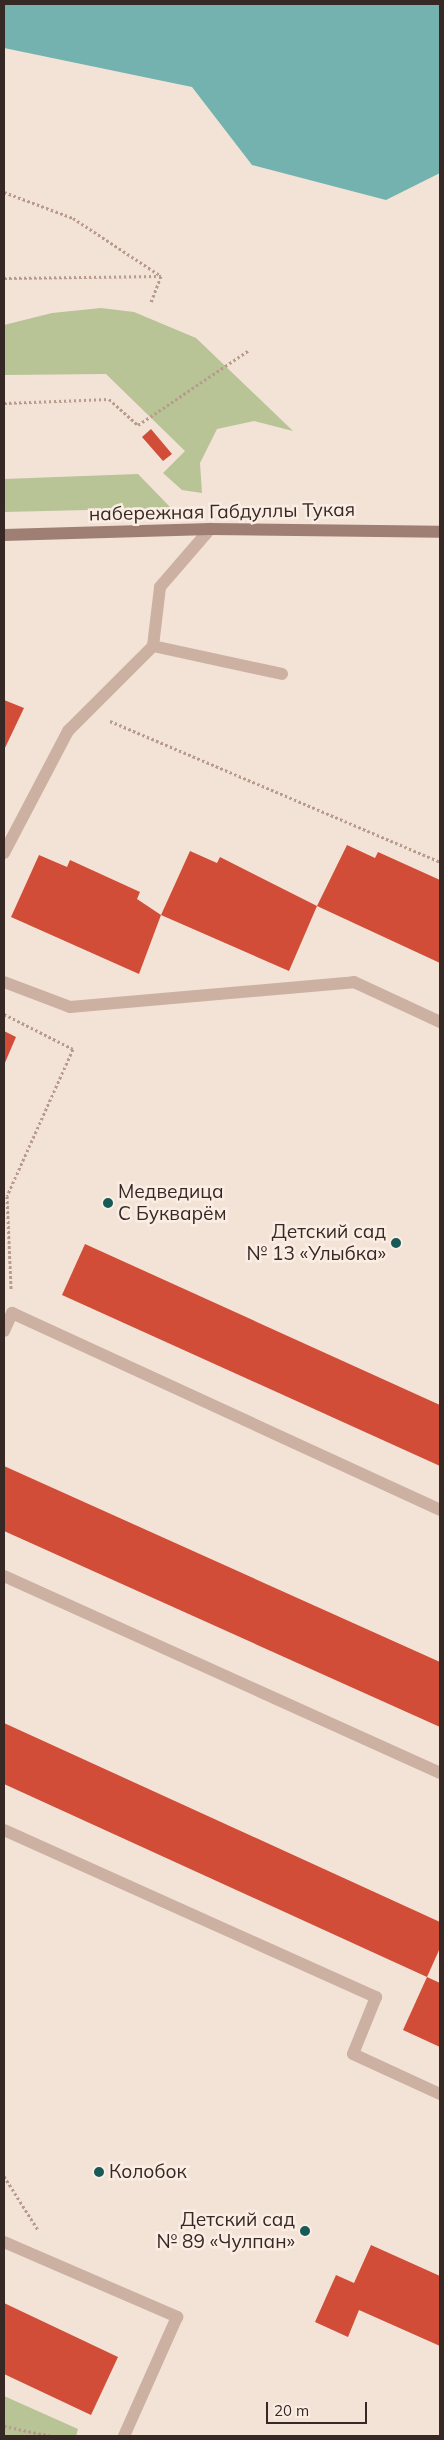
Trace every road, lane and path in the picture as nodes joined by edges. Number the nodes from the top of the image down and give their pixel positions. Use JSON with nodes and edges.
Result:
{"nodes":[{"id":1,"x":4,"y":192,"type":"edge"},
{"id":2,"x":161,"y":276,"type":"junction"},
{"id":3,"x":4,"y":278,"type":"edge"},
{"id":4,"x":151,"y":302,"type":"dead end"},
{"id":5,"x":249,"y":350,"type":"dead end"},
{"id":6,"x":4,"y":403,"type":"edge"},
{"id":7,"x":210,"y":529,"type":"junction"},
{"id":8,"x":440,"y":532,"type":"edge"},
{"id":9,"x":4,"y":535,"type":"edge"},
{"id":10,"x":153,"y":646,"type":"junction"},
{"id":11,"x":282,"y":674,"type":"dead end"},
{"id":12,"x":87,"y":712,"type":"junction"},
{"id":13,"x":4,"y":853,"type":"edge"},
{"id":14,"x":440,"y":862,"type":"edge"},
{"id":15,"x":4,"y":982,"type":"edge"},
{"id":16,"x":4,"y":1014,"type":"edge"},
{"id":17,"x":440,"y":1022,"type":"edge"},
{"id":18,"x":12,"y":1312,"type":"junction"},
{"id":19,"x":4,"y":1331,"type":"edge"},
{"id":20,"x":440,"y":1510,"type":"edge"},
{"id":21,"x":4,"y":1576,"type":"edge"},
{"id":22,"x":440,"y":1773,"type":"edge"},
{"id":23,"x":4,"y":1830,"type":"edge"},
{"id":24,"x":440,"y":2094,"type":"edge"},
{"id":25,"x":4,"y":2176,"type":"edge"},
{"id":26,"x":4,"y":2242,"type":"edge"},
{"id":27,"x":62,"y":2267,"type":"junction"},
{"id":28,"x":4,"y":2426,"type":"edge"},
{"id":29,"x":50,"y":2436,"type":"edge"},
{"id":30,"x":124,"y":2436,"type":"edge"}],
"edges":[{"from":1,"to":2,"type":"path"},
{"from":2,"to":3,"type":"path"},
{"from":2,"to":4,"type":"path"},
{"from":5,"to":6,"type":"path"},
{"from":7,"to":8,"type":"main road","name":"набережная Габдуллы Тукая"},
{"from":7,"to":9,"type":"main road","name":"набережная Габдуллы Тукая"},
{"from":7,"to":10,"type":"lane"},
{"from":10,"to":11,"type":"lane"},
{"from":10,"to":12,"type":"lane"},
{"from":12,"to":13,"type":"lane"},
{"from":12,"to":14,"type":"path"},
{"from":15,"to":17,"type":"lane"},
{"from":16,"to":18,"type":"path"},
{"from":18,"to":19,"type":"lane"},
{"from":18,"to":20,"type":"lane"},
{"from":21,"to":22,"type":"lane"},
{"from":23,"to":24,"type":"lane"},
{"from":25,"to":27,"type":"path"},
{"from":26,"to":27,"type":"lane"},
{"from":27,"to":30,"type":"lane"},
{"from":28,"to":29,"type":"path"}]}
